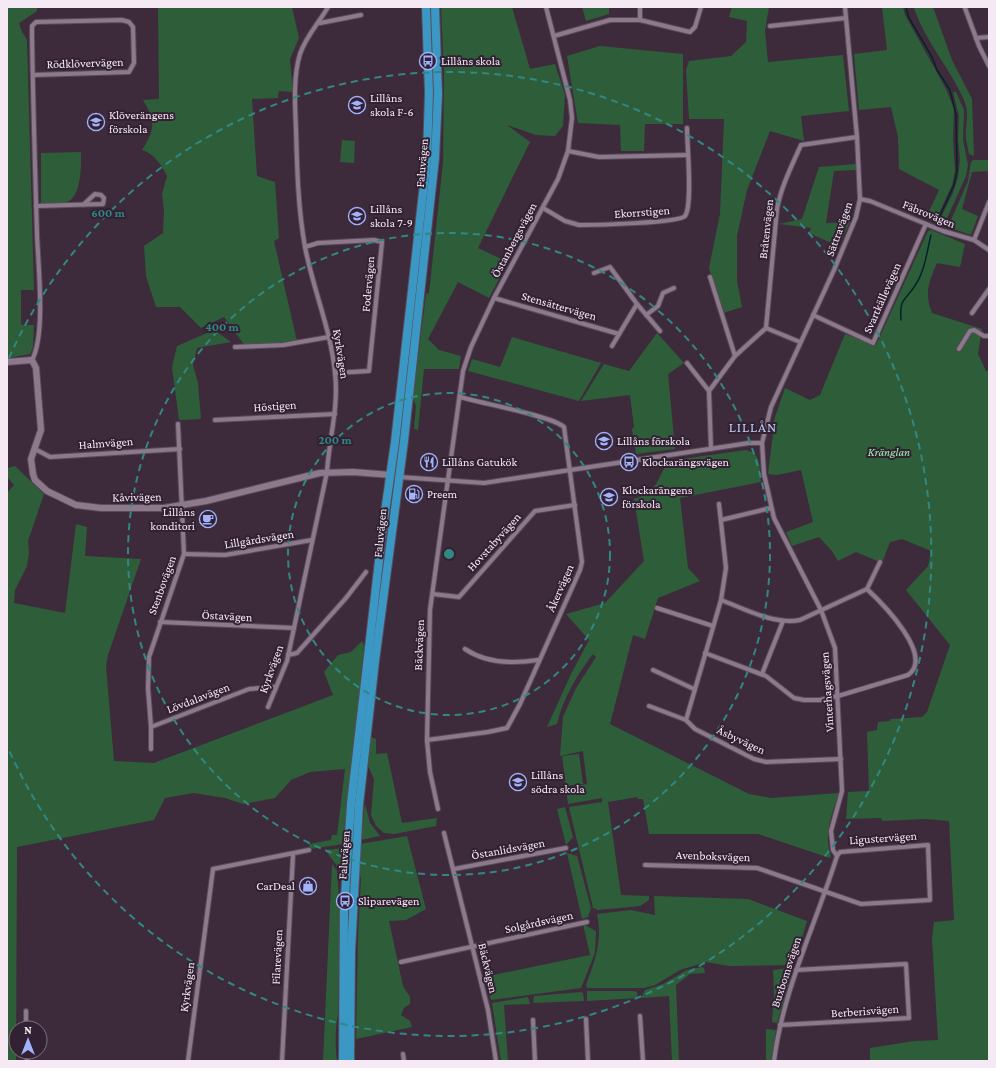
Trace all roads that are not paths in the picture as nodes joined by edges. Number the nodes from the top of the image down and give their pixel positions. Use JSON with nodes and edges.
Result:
{"nodes":[{"id":1,"x":328,"y":7,"type":"edge"},
{"id":2,"x":426,"y":7,"type":"edge"},
{"id":3,"x":435,"y":7,"type":"edge"},
{"id":4,"x":546,"y":7,"type":"edge"},
{"id":5,"x":640,"y":7,"type":"edge"},
{"id":6,"x":701,"y":7,"type":"edge"},
{"id":7,"x":845,"y":7,"type":"edge"},
{"id":8,"x":965,"y":8,"type":"edge"},
{"id":9,"x":361,"y":15,"type":"dead end"},
{"id":10,"x":846,"y":18,"type":"junction"},
{"id":11,"x":640,"y":20,"type":"junction"},
{"id":12,"x":320,"y":23,"type":"junction"},
{"id":13,"x":770,"y":26,"type":"dead end"},
{"id":14,"x":554,"y":36,"type":"junction"},
{"id":15,"x":976,"y":38,"type":"junction"},
{"id":16,"x":989,"y":38,"type":"edge"},
{"id":17,"x":989,"y":66,"type":"edge"},
{"id":18,"x":33,"y":75,"type":"junction"},
{"id":19,"x":686,"y":128,"type":"dead end"},
{"id":20,"x":857,"y":137,"type":"junction"},
{"id":21,"x":568,"y":151,"type":"junction"},
{"id":22,"x":688,"y":156,"type":"junction"},
{"id":23,"x":860,"y":199,"type":"junction"},
{"id":24,"x":989,"y":202,"type":"edge"},
{"id":25,"x":83,"y":205,"type":"junction"},
{"id":26,"x":36,"y":206,"type":"junction"},
{"id":27,"x":543,"y":208,"type":"junction"},
{"id":28,"x":926,"y":224,"type":"junction"},
{"id":29,"x":974,"y":240,"type":"junction"},
{"id":30,"x":305,"y":247,"type":"junction"},
{"id":31,"x":989,"y":250,"type":"edge"},
{"id":32,"x":594,"y":273,"type":"dead end"},
{"id":33,"x":710,"y":278,"type":"dead end"},
{"id":34,"x":674,"y":288,"type":"dead end"},
{"id":35,"x":989,"y":289,"type":"edge"},
{"id":36,"x":494,"y":298,"type":"junction"},
{"id":37,"x":637,"y":304,"type":"junction"},
{"id":38,"x":972,"y":313,"type":"dead end"},
{"id":39,"x":646,"y":315,"type":"junction"},
{"id":40,"x":813,"y":316,"type":"junction"},
{"id":41,"x":766,"y":328,"type":"junction"},
{"id":42,"x":660,"y":331,"type":"dead end"},
{"id":43,"x":619,"y":334,"type":"junction"},
{"id":44,"x":989,"y":336,"type":"edge"},
{"id":45,"x":329,"y":337,"type":"junction"},
{"id":46,"x":800,"y":342,"type":"junction"},
{"id":47,"x":612,"y":346,"type":"dead end"},
{"id":48,"x":235,"y":347,"type":"dead end"},
{"id":49,"x":959,"y":349,"type":"dead end"},
{"id":50,"x":735,"y":356,"type":"junction"},
{"id":51,"x":32,"y":360,"type":"junction"},
{"id":52,"x":7,"y":362,"type":"edge"},
{"id":53,"x":687,"y":363,"type":"dead end"},
{"id":54,"x":335,"y":373,"type":"junction"},
{"id":55,"x":709,"y":391,"type":"junction"},
{"id":56,"x":460,"y":397,"type":"junction"},
{"id":57,"x":335,"y":414,"type":"junction"},
{"id":58,"x":215,"y":420,"type":"dead end"},
{"id":59,"x":178,"y":424,"type":"dead end"},
{"id":60,"x":762,"y":443,"type":"junction"},
{"id":61,"x":35,"y":449,"type":"junction"},
{"id":62,"x":180,"y":449,"type":"junction"},
{"id":63,"x":711,"y":449,"type":"junction"},
{"id":64,"x":570,"y":471,"type":"junction"},
{"id":65,"x":326,"y":472,"type":"junction"},
{"id":66,"x":394,"y":476,"type":"junction"},
{"id":67,"x":448,"y":481,"type":"junction"},
{"id":68,"x":719,"y":504,"type":"dead end"},
{"id":69,"x":183,"y":505,"type":"junction"},
{"id":70,"x":575,"y":505,"type":"junction"},
{"id":71,"x":771,"y":508,"type":"junction"},
{"id":72,"x":721,"y":520,"type":"junction"},
{"id":73,"x":312,"y":540,"type":"junction"},
{"id":74,"x":184,"y":554,"type":"junction"},
{"id":75,"x":880,"y":562,"type":"dead end"},
{"id":76,"x":366,"y":572,"type":"dead end"},
{"id":77,"x":867,"y":589,"type":"junction"},
{"id":78,"x":433,"y":594,"type":"junction"},
{"id":79,"x":721,"y":600,"type":"junction"},
{"id":80,"x":657,"y":608,"type":"dead end"},
{"id":81,"x":821,"y":610,"type":"junction"},
{"id":82,"x":783,"y":620,"type":"junction"},
{"id":83,"x":160,"y":622,"type":"junction"},
{"id":84,"x":713,"y":626,"type":"junction"},
{"id":85,"x":294,"y":628,"type":"junction"},
{"id":86,"x":465,"y":649,"type":"dead end"},
{"id":87,"x":705,"y":652,"type":"junction"},
{"id":88,"x":288,"y":655,"type":"junction"},
{"id":89,"x":538,"y":660,"type":"junction"},
{"id":90,"x":653,"y":670,"type":"dead end"},
{"id":91,"x":762,"y":674,"type":"junction"},
{"id":92,"x":275,"y":687,"type":"junction"},
{"id":93,"x":694,"y":689,"type":"junction"},
{"id":94,"x":838,"y":696,"type":"junction"},
{"id":95,"x":649,"y":706,"type":"dead end"},
{"id":96,"x":268,"y":707,"type":"dead end"},
{"id":97,"x":686,"y":720,"type":"junction"},
{"id":98,"x":151,"y":727,"type":"junction"},
{"id":99,"x":427,"y":740,"type":"junction"},
{"id":100,"x":151,"y":749,"type":"dead end"},
{"id":101,"x":841,"y":759,"type":"junction"},
{"id":102,"x":438,"y":809,"type":"dead end"},
{"id":103,"x":444,"y":833,"type":"dead end"},
{"id":104,"x":566,"y":848,"type":"dead end"},
{"id":105,"x":309,"y":850,"type":"dead end"},
{"id":106,"x":293,"y":855,"type":"junction"},
{"id":107,"x":837,"y":856,"type":"junction"},
{"id":108,"x":645,"y":865,"type":"dead end"},
{"id":109,"x":454,"y":869,"type":"junction"},
{"id":110,"x":824,"y":891,"type":"junction"},
{"id":111,"x":587,"y":922,"type":"dead end"},
{"id":112,"x":473,"y":946,"type":"junction"},
{"id":113,"x":401,"y":962,"type":"dead end"},
{"id":114,"x":796,"y":970,"type":"junction"},
{"id":115,"x":26,"y":1011,"type":"dead end"},
{"id":116,"x":640,"y":1016,"type":"dead end"},
{"id":117,"x":586,"y":1019,"type":"dead end"},
{"id":118,"x":26,"y":1020,"type":"edge"},
{"id":119,"x":533,"y":1020,"type":"dead end"},
{"id":120,"x":780,"y":1025,"type":"junction"},
{"id":121,"x":403,"y":1054,"type":"dead end"},
{"id":122,"x":188,"y":1061,"type":"edge"},
{"id":123,"x":282,"y":1061,"type":"edge"},
{"id":124,"x":343,"y":1061,"type":"edge"},
{"id":125,"x":350,"y":1061,"type":"edge"},
{"id":126,"x":404,"y":1061,"type":"edge"},
{"id":127,"x":496,"y":1061,"type":"edge"},
{"id":128,"x":535,"y":1061,"type":"edge"},
{"id":129,"x":588,"y":1061,"type":"edge"},
{"id":130,"x":642,"y":1061,"type":"edge"},
{"id":131,"x":774,"y":1061,"type":"edge"}],
"edges":[{"from":1,"to":12,"type":"street","name":"Kyrkvägen"},
{"from":2,"to":66,"type":"highway","name":"Faluvägen"},
{"from":3,"to":66,"type":"highway","name":"Faluvägen"},
{"from":4,"to":14,"type":"street","name":"Östanbergsvägen"},
{"from":5,"to":11,"type":"street"},
{"from":6,"to":11,"type":"street"},
{"from":7,"to":10,"type":"street","name":"Sättravägen"},
{"from":8,"to":15,"type":"street"},
{"from":9,"to":12,"type":"street"},
{"from":10,"to":13,"type":"street"},
{"from":10,"to":20,"type":"street","name":"Sättravägen"},
{"from":11,"to":14,"type":"street"},
{"from":12,"to":30,"type":"street","name":"Kyrkvägen"},
{"from":14,"to":21,"type":"street","name":"Östanbergsvägen"},
{"from":15,"to":16,"type":"street"},
{"from":15,"to":17,"type":"street"},
{"from":18,"to":18,"type":"street","name":"Rödklövervägen"},
{"from":18,"to":26,"type":"street","name":"Rödklövervägen"},
{"from":19,"to":22,"type":"street","name":"Ekorrstigen"},
{"from":20,"to":23,"type":"street","name":"Sättravägen"},
{"from":20,"to":41,"type":"street","name":"Bråtenvägen"},
{"from":21,"to":22,"type":"street"},
{"from":21,"to":27,"type":"street","name":"Östanbergsvägen"},
{"from":22,"to":27,"type":"street","name":"Ekorrstigen"},
{"from":23,"to":28,"type":"street","name":"Fäbrovägen"},
{"from":23,"to":40,"type":"street","name":"Sättravägen"},
{"from":24,"to":29,"type":"street"},
{"from":25,"to":25,"type":"street"},
{"from":25,"to":26,"type":"street"},
{"from":26,"to":51,"type":"street","name":"Rödklövervägen"},
{"from":27,"to":36,"type":"street","name":"Östanbergsvägen"},
{"from":28,"to":29,"type":"street","name":"Fäbrovägen"},
{"from":28,"to":40,"type":"street","name":"Svartkällevägen"},
{"from":29,"to":31,"type":"street","name":"Fäbrovägen"},
{"from":30,"to":45,"type":"street","name":"Kyrkvägen"},
{"from":30,"to":54,"type":"street","name":"Fodervägen"},
{"from":32,"to":37,"type":"street"},
{"from":33,"to":50,"type":"street"},
{"from":34,"to":39,"type":"street"},
{"from":35,"to":38,"type":"street"},
{"from":36,"to":43,"type":"street","name":"Stensättervägen"},
{"from":36,"to":56,"type":"street","name":"Östanbergsvägen"},
{"from":37,"to":39,"type":"street"},
{"from":37,"to":43,"type":"street"},
{"from":39,"to":42,"type":"street"},
{"from":40,"to":46,"type":"street","name":"Sättravägen"},
{"from":41,"to":46,"type":"street"},
{"from":41,"to":50,"type":"street"},
{"from":43,"to":47,"type":"street"},
{"from":44,"to":49,"type":"street"},
{"from":45,"to":48,"type":"street"},
{"from":45,"to":54,"type":"street","name":"Kyrkvägen"},
{"from":46,"to":60,"type":"street","name":"Sättravägen"},
{"from":50,"to":55,"type":"street"},
{"from":51,"to":52,"type":"street"},
{"from":51,"to":61,"type":"street","name":"Kåvivägen"},
{"from":53,"to":55,"type":"street"},
{"from":54,"to":57,"type":"street","name":"Kyrkvägen"},
{"from":55,"to":63,"type":"street"},
{"from":56,"to":64,"type":"street","name":"Åkervägen"},
{"from":56,"to":67,"type":"street","name":"Östanbergsvägen"},
{"from":57,"to":58,"type":"street","name":"Höstigen"},
{"from":57,"to":65,"type":"street","name":"Kyrkvägen"},
{"from":59,"to":62,"type":"street","name":"Stenbovägen"},
{"from":60,"to":63,"type":"street"},
{"from":60,"to":71,"type":"street","name":"Vinterhagsvägen"},
{"from":61,"to":62,"type":"street","name":"Halmvägen"},
{"from":61,"to":69,"type":"street","name":"Kåvivägen"},
{"from":62,"to":69,"type":"street","name":"Stenbovägen"},
{"from":63,"to":64,"type":"street"},
{"from":64,"to":67,"type":"street"},
{"from":64,"to":70,"type":"street","name":"Åkervägen"},
{"from":65,"to":66,"type":"street","name":"Kåvivägen"},
{"from":65,"to":69,"type":"street","name":"Kåvivägen"},
{"from":65,"to":73,"type":"street","name":"Kyrkvägen"},
{"from":66,"to":67,"type":"street"},
{"from":66,"to":124,"type":"highway","name":"Faluvägen"},
{"from":66,"to":125,"type":"highway","name":"Faluvägen"},
{"from":67,"to":78,"type":"street","name":"Bäckvägen"},
{"from":68,"to":72,"type":"street"},
{"from":69,"to":74,"type":"street","name":"Stenbovägen"},
{"from":70,"to":78,"type":"street","name":"Hovstabyvägen"},
{"from":70,"to":89,"type":"street","name":"Åkervägen"},
{"from":71,"to":72,"type":"street"},
{"from":71,"to":81,"type":"street","name":"Vinterhagsvägen"},
{"from":72,"to":79,"type":"street"},
{"from":73,"to":74,"type":"street","name":"Lillgårdsvägen"},
{"from":73,"to":85,"type":"street","name":"Kyrkvägen"},
{"from":74,"to":83,"type":"street","name":"Stenbovägen"},
{"from":75,"to":77,"type":"street"},
{"from":76,"to":88,"type":"street"},
{"from":77,"to":81,"type":"street"},
{"from":77,"to":94,"type":"street"},
{"from":78,"to":99,"type":"street","name":"Bäckvägen"},
{"from":79,"to":82,"type":"street"},
{"from":79,"to":84,"type":"street"},
{"from":80,"to":84,"type":"street"},
{"from":81,"to":82,"type":"street"},
{"from":81,"to":94,"type":"street","name":"Vinterhagsvägen"},
{"from":82,"to":91,"type":"street"},
{"from":83,"to":85,"type":"street","name":"Östavägen"},
{"from":83,"to":98,"type":"street","name":"Stenbovägen"},
{"from":84,"to":87,"type":"street"},
{"from":85,"to":88,"type":"street","name":"Kyrkvägen"},
{"from":86,"to":89,"type":"street"},
{"from":87,"to":91,"type":"street"},
{"from":87,"to":93,"type":"street"},
{"from":88,"to":92,"type":"street","name":"Kyrkvägen"},
{"from":89,"to":99,"type":"street","name":"Åkervägen"},
{"from":90,"to":93,"type":"street"},
{"from":91,"to":94,"type":"street"},
{"from":92,"to":96,"type":"street","name":"Kyrkvägen"},
{"from":92,"to":98,"type":"street","name":"Lövdalavägen"},
{"from":93,"to":97,"type":"street"},
{"from":94,"to":101,"type":"street","name":"Vinterhagsvägen"},
{"from":95,"to":97,"type":"street","name":"Åsbyvägen"},
{"from":97,"to":101,"type":"street","name":"Åsbyvägen"},
{"from":98,"to":100,"type":"street"},
{"from":99,"to":102,"type":"street","name":"Bäckvägen"},
{"from":101,"to":107,"type":"street","name":"Vinterhagsvägen"},
{"from":103,"to":109,"type":"street","name":"Bäckvägen"},
{"from":104,"to":109,"type":"street","name":"Östanlidsvägen"},
{"from":105,"to":106,"type":"street"},
{"from":106,"to":122,"type":"street","name":"Kyrkvägen"},
{"from":106,"to":123,"type":"street","name":"Filarevägen"},
{"from":107,"to":110,"type":"street","name":"Ligustervägen"},
{"from":107,"to":110,"type":"street","name":"Ligustervägen"},
{"from":108,"to":110,"type":"street","name":"Avenboksvägen"},
{"from":109,"to":112,"type":"street","name":"Bäckvägen"},
{"from":110,"to":114,"type":"street","name":"Buxbomsvägen"},
{"from":111,"to":112,"type":"street","name":"Solgårdsvägen"},
{"from":112,"to":113,"type":"street","name":"Solgårdsvägen"},
{"from":112,"to":127,"type":"street","name":"Bäckvägen"},
{"from":114,"to":120,"type":"street","name":"Buxbomsvägen"},
{"from":114,"to":120,"type":"street","name":"Berberisvägen"},
{"from":115,"to":118,"type":"street"},
{"from":116,"to":130,"type":"street"},
{"from":117,"to":129,"type":"street"},
{"from":119,"to":128,"type":"street"},
{"from":120,"to":131,"type":"street","name":"Buxbomsvägen"},
{"from":121,"to":126,"type":"street"}]}
